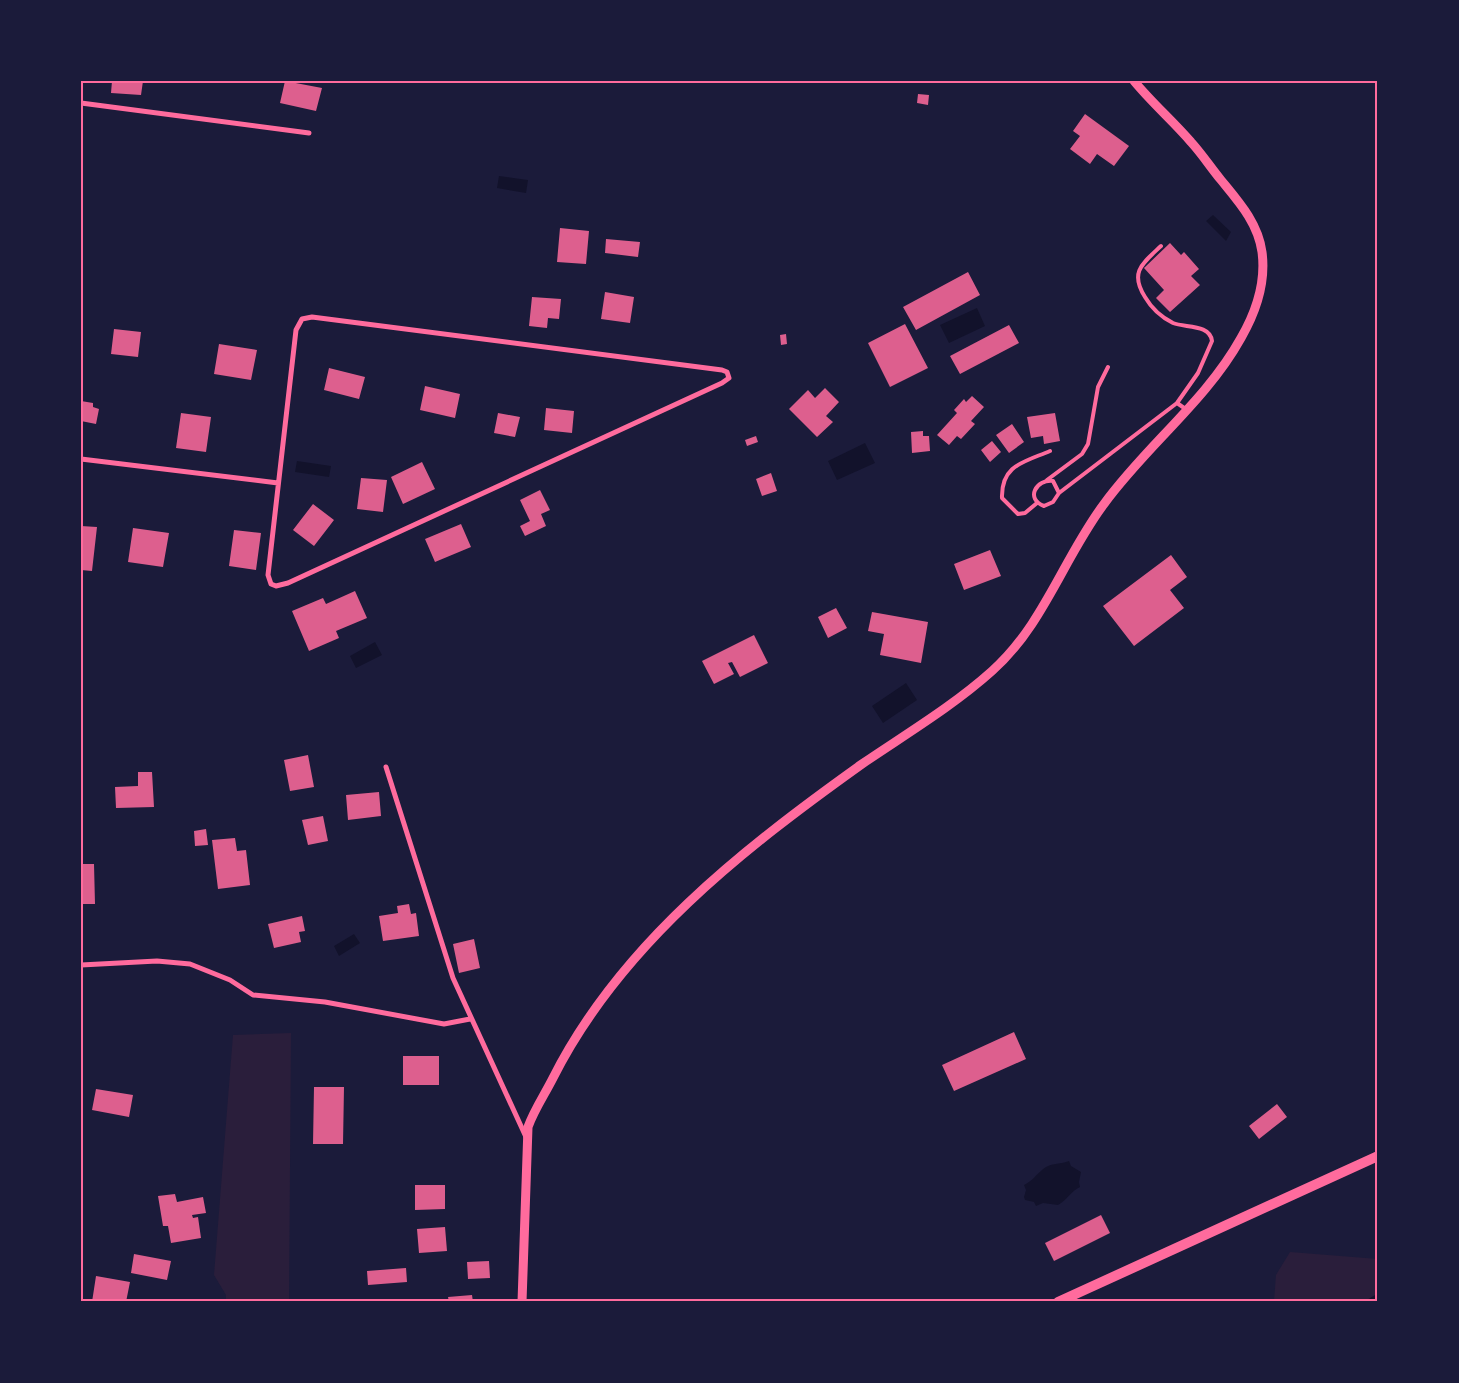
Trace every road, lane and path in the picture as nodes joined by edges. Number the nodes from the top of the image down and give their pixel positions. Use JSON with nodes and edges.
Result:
{"nodes":[{"id":1,"x":1134,"y":81,"type":"edge"},
{"id":2,"x":81,"y":103,"type":"edge"},
{"id":3,"x":309,"y":132,"type":"dead end"},
{"id":4,"x":1160,"y":246,"type":"dead end"},
{"id":5,"x":1108,"y":367,"type":"dead end"},
{"id":6,"x":1177,"y":403,"type":"junction"},
{"id":7,"x":1187,"y":410,"type":"junction"},
{"id":8,"x":1050,"y":451,"type":"dead end"},
{"id":9,"x":81,"y":459,"type":"edge"},
{"id":10,"x":1046,"y":480,"type":"junction"},
{"id":11,"x":278,"y":483,"type":"junction"},
{"id":12,"x":1059,"y":493,"type":"junction"},
{"id":13,"x":1037,"y":503,"type":"junction"},
{"id":14,"x":386,"y":767,"type":"dead end"},
{"id":15,"x":81,"y":964,"type":"edge"},
{"id":16,"x":470,"y":1019,"type":"junction"},
{"id":17,"x":526,"y":1138,"type":"junction"},
{"id":18,"x":1378,"y":1156,"type":"edge"},
{"id":19,"x":522,"y":1302,"type":"edge"},
{"id":20,"x":1058,"y":1302,"type":"edge"}],
"edges":[{"from":1,"to":7,"type":"street"},
{"from":2,"to":3,"type":"street"},
{"from":4,"to":6,"type":"lane"},
{"from":5,"to":10,"type":"lane"},
{"from":6,"to":7,"type":"lane"},
{"from":6,"to":12,"type":"lane"},
{"from":7,"to":17,"type":"street"},
{"from":8,"to":13,"type":"lane"},
{"from":9,"to":11,"type":"street"},
{"from":10,"to":12,"type":"lane"},
{"from":10,"to":13,"type":"lane"},
{"from":11,"to":11,"type":"street"},
{"from":12,"to":13,"type":"lane"},
{"from":14,"to":16,"type":"street"},
{"from":15,"to":16,"type":"street"},
{"from":16,"to":17,"type":"street"},
{"from":17,"to":19,"type":"street"},
{"from":18,"to":20,"type":"main road"}]}
